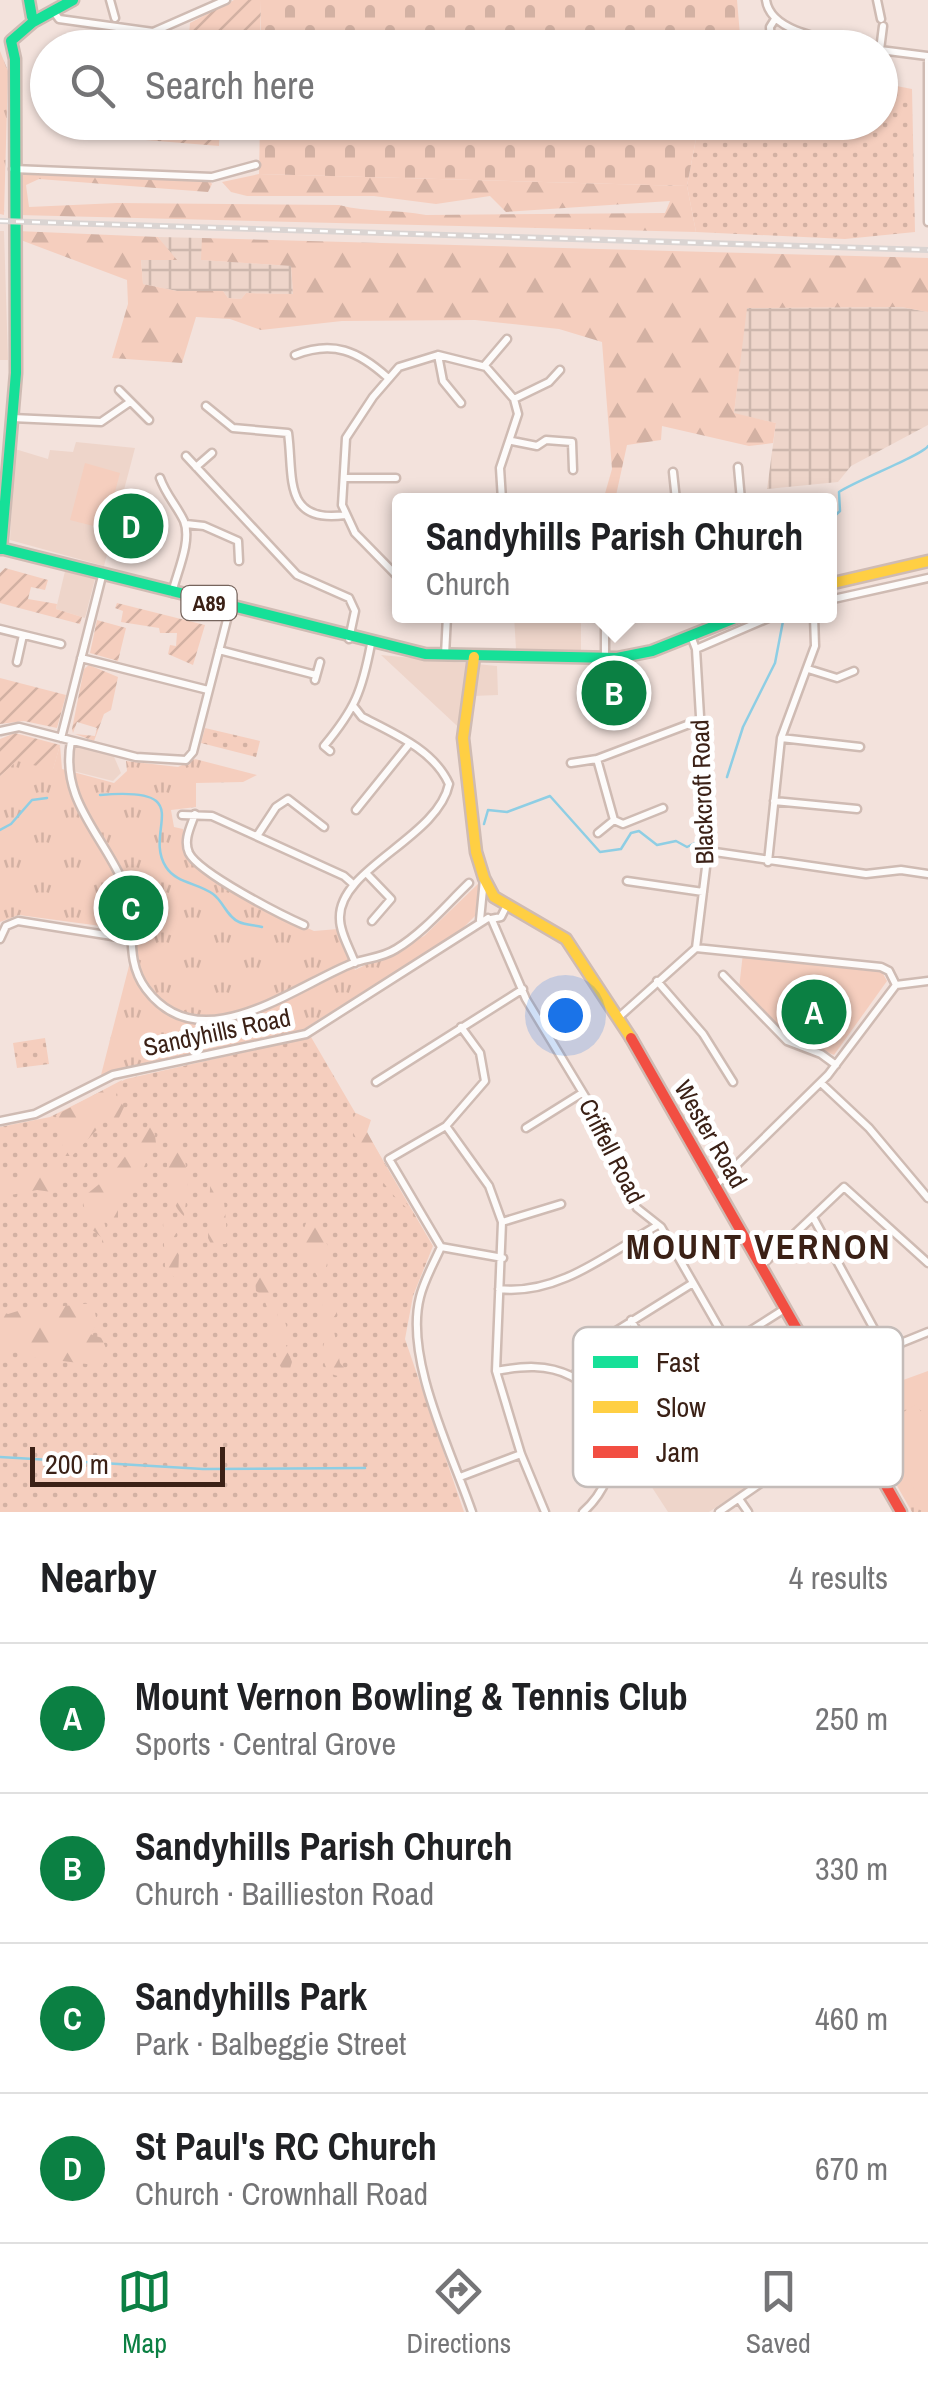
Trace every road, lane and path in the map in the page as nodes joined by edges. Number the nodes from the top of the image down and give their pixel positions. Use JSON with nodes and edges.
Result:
{"nodes":[{"id":1,"x":29,"y":0,"type":"edge"},
{"id":2,"x":74,"y":0,"type":"edge"},
{"id":3,"x":110,"y":0,"type":"edge"},
{"id":4,"x":226,"y":0,"type":"edge"},
{"id":5,"x":766,"y":0,"type":"edge"},
{"id":6,"x":876,"y":0,"type":"edge"},
{"id":7,"x":54,"y":12,"type":"junction"},
{"id":8,"x":32,"y":17,"type":"junction"},
{"id":9,"x":115,"y":18,"type":"dead end"},
{"id":10,"x":775,"y":19,"type":"junction"},
{"id":11,"x":138,"y":30,"type":"edge"},
{"id":12,"x":157,"y":30,"type":"edge"},
{"id":13,"x":770,"y":30,"type":"edge"},
{"id":14,"x":800,"y":30,"type":"edge"},
{"id":15,"x":881,"y":30,"type":"edge"},
{"id":16,"x":6,"y":40,"type":"edge"},
{"id":17,"x":898,"y":52,"type":"edge"},
{"id":18,"x":928,"y":56,"type":"edge"},
{"id":19,"x":927,"y":123,"type":"edge"},
{"id":20,"x":256,"y":164,"type":"dead end"},
{"id":21,"x":12,"y":168,"type":"junction"},
{"id":22,"x":927,"y":221,"type":"edge"},
{"id":23,"x":507,"y":338,"type":"dead end"},
{"id":24,"x":295,"y":355,"type":"dead end"},
{"id":25,"x":438,"y":355,"type":"junction"},
{"id":26,"x":484,"y":366,"type":"junction"},
{"id":27,"x":560,"y":370,"type":"dead end"},
{"id":28,"x":387,"y":377,"type":"junction"},
{"id":29,"x":118,"y":390,"type":"dead end"},
{"id":30,"x":514,"y":399,"type":"junction"},
{"id":31,"x":130,"y":402,"type":"junction"},
{"id":32,"x":461,"y":403,"type":"dead end"},
{"id":33,"x":206,"y":406,"type":"dead end"},
{"id":34,"x":12,"y":418,"type":"junction"},
{"id":35,"x":148,"y":420,"type":"dead end"},
{"id":36,"x":512,"y":440,"type":"junction"},
{"id":37,"x":212,"y":453,"type":"dead end"},
{"id":38,"x":186,"y":456,"type":"dead end"},
{"id":39,"x":196,"y":467,"type":"junction"},
{"id":40,"x":738,"y":467,"type":"dead end"},
{"id":41,"x":4,"y":469,"type":"edge"},
{"id":42,"x":573,"y":470,"type":"dead end"},
{"id":43,"x":673,"y":472,"type":"dead end"},
{"id":44,"x":160,"y":478,"type":"dead end"},
{"id":45,"x":347,"y":478,"type":"junction"},
{"id":46,"x":396,"y":478,"type":"dead end"},
{"id":47,"x":502,"y":493,"type":"edge"},
{"id":48,"x":675,"y":493,"type":"edge"},
{"id":49,"x":740,"y":493,"type":"edge"},
{"id":50,"x":345,"y":515,"type":"junction"},
{"id":51,"x":186,"y":524,"type":"junction"},
{"id":52,"x":0,"y":548,"type":"edge"},
{"id":53,"x":239,"y":560,"type":"dead end"},
{"id":54,"x":928,"y":561,"type":"edge"},
{"id":55,"x":392,"y":571,"type":"edge"},
{"id":56,"x":102,"y":576,"type":"junction"},
{"id":57,"x":928,"y":578,"type":"edge"},
{"id":58,"x":837,"y":582,"type":"edge"},
{"id":59,"x":172,"y":593,"type":"junction"},
{"id":60,"x":837,"y":598,"type":"edge"},
{"id":61,"x":230,"y":608,"type":"junction"},
{"id":62,"x":447,"y":623,"type":"edge"},
{"id":63,"x":605,"y":623,"type":"edge"},
{"id":64,"x":719,"y":623,"type":"edge"},
{"id":65,"x":757,"y":623,"type":"edge"},
{"id":66,"x":814,"y":623,"type":"edge"},
{"id":67,"x":0,"y":629,"type":"edge"},
{"id":68,"x":24,"y":635,"type":"junction"},
{"id":69,"x":691,"y":636,"type":"junction"},
{"id":70,"x":349,"y":639,"type":"junction"},
{"id":71,"x":61,"y":644,"type":"dead end"},
{"id":72,"x":368,"y":644,"type":"junction"},
{"id":73,"x":696,"y":649,"type":"junction"},
{"id":74,"x":219,"y":650,"type":"junction"},
{"id":75,"x":445,"y":656,"type":"junction"},
{"id":76,"x":474,"y":657,"type":"junction"},
{"id":77,"x":81,"y":658,"type":"junction"},
{"id":78,"x":605,"y":659,"type":"junction"},
{"id":79,"x":16,"y":662,"type":"dead end"},
{"id":80,"x":320,"y":662,"type":"dead end"},
{"id":81,"x":808,"y":670,"type":"junction"},
{"id":82,"x":854,"y":671,"type":"dead end"},
{"id":83,"x":208,"y":690,"type":"junction"},
{"id":84,"x":355,"y":708,"type":"junction"},
{"id":85,"x":700,"y":720,"type":"junction"},
{"id":86,"x":0,"y":731,"type":"edge"},
{"id":87,"x":61,"y":738,"type":"junction"},
{"id":88,"x":780,"y":738,"type":"junction"},
{"id":89,"x":71,"y":741,"type":"junction"},
{"id":90,"x":410,"y":743,"type":"junction"},
{"id":91,"x":860,"y":747,"type":"dead end"},
{"id":92,"x":330,"y":750,"type":"dead end"},
{"id":93,"x":597,"y":759,"type":"junction"},
{"id":94,"x":571,"y":763,"type":"dead end"},
{"id":95,"x":774,"y":801,"type":"junction"},
{"id":96,"x":663,"y":808,"type":"dead end"},
{"id":97,"x":858,"y":809,"type":"dead end"},
{"id":98,"x":356,"y":810,"type":"dead end"},
{"id":99,"x":195,"y":814,"type":"junction"},
{"id":100,"x":182,"y":816,"type":"dead end"},
{"id":101,"x":614,"y":820,"type":"junction"},
{"id":102,"x":324,"y":826,"type":"dead end"},
{"id":103,"x":598,"y":833,"type":"dead end"},
{"id":104,"x":257,"y":836,"type":"junction"},
{"id":105,"x":708,"y":851,"type":"junction"},
{"id":106,"x":768,"y":862,"type":"junction"},
{"id":107,"x":367,"y":874,"type":"junction"},
{"id":108,"x":928,"y":874,"type":"edge"},
{"id":109,"x":627,"y":881,"type":"dead end"},
{"id":110,"x":469,"y":882,"type":"dead end"},
{"id":111,"x":353,"y":884,"type":"junction"},
{"id":112,"x":703,"y":892,"type":"junction"},
{"id":113,"x":494,"y":910,"type":"junction"},
{"id":114,"x":372,"y":922,"type":"dead end"},
{"id":115,"x":304,"y":926,"type":"dead end"},
{"id":116,"x":131,"y":938,"type":"junction"},
{"id":117,"x":0,"y":939,"type":"edge"},
{"id":118,"x":696,"y":948,"type":"junction"},
{"id":119,"x":355,"y":963,"type":"junction"},
{"id":120,"x":722,"y":975,"type":"dead end"},
{"id":121,"x":928,"y":981,"type":"edge"},
{"id":122,"x":657,"y":982,"type":"junction"},
{"id":123,"x":896,"y":985,"type":"junction"},
{"id":124,"x":523,"y":988,"type":"junction"},
{"id":125,"x":619,"y":1017,"type":"junction"},
{"id":126,"x":462,"y":1028,"type":"junction"},
{"id":127,"x":836,"y":1065,"type":"junction"},
{"id":128,"x":376,"y":1082,"type":"dead end"},
{"id":129,"x":733,"y":1082,"type":"dead end"},
{"id":130,"x":820,"y":1083,"type":"junction"},
{"id":131,"x":582,"y":1093,"type":"junction"},
{"id":132,"x":0,"y":1120,"type":"edge"},
{"id":133,"x":446,"y":1126,"type":"junction"},
{"id":134,"x":526,"y":1128,"type":"dead end"},
{"id":135,"x":717,"y":1184,"type":"junction"},
{"id":136,"x":928,"y":1198,"type":"edge"},
{"id":137,"x":560,"y":1204,"type":"dead end"},
{"id":138,"x":814,"y":1219,"type":"junction"},
{"id":139,"x":502,"y":1222,"type":"junction"},
{"id":140,"x":658,"y":1225,"type":"junction"},
{"id":141,"x":441,"y":1247,"type":"junction"},
{"id":142,"x":503,"y":1258,"type":"junction"},
{"id":143,"x":928,"y":1263,"type":"edge"},
{"id":144,"x":763,"y":1264,"type":"junction"},
{"id":145,"x":693,"y":1283,"type":"junction"},
{"id":146,"x":499,"y":1289,"type":"junction"},
{"id":147,"x":787,"y":1308,"type":"junction"},
{"id":148,"x":632,"y":1320,"type":"junction"},
{"id":149,"x":621,"y":1327,"type":"edge"},
{"id":150,"x":636,"y":1327,"type":"edge"},
{"id":151,"x":718,"y":1327,"type":"edge"},
{"id":152,"x":757,"y":1327,"type":"edge"},
{"id":153,"x":797,"y":1327,"type":"edge"},
{"id":154,"x":873,"y":1327,"type":"edge"},
{"id":155,"x":928,"y":1332,"type":"edge"},
{"id":156,"x":903,"y":1342,"type":"edge"},
{"id":157,"x":496,"y":1371,"type":"junction"},
{"id":158,"x":573,"y":1377,"type":"edge"},
{"id":159,"x":521,"y":1454,"type":"junction"},
{"id":160,"x":460,"y":1477,"type":"junction"},
{"id":161,"x":603,"y":1487,"type":"edge"},
{"id":162,"x":756,"y":1487,"type":"edge"},
{"id":163,"x":887,"y":1487,"type":"edge"},
{"id":164,"x":740,"y":1499,"type":"junction"},
{"id":165,"x":472,"y":1512,"type":"edge"},
{"id":166,"x":545,"y":1512,"type":"edge"},
{"id":167,"x":583,"y":1512,"type":"edge"},
{"id":168,"x":719,"y":1512,"type":"edge"},
{"id":169,"x":748,"y":1512,"type":"edge"},
{"id":170,"x":901,"y":1512,"type":"edge"}],
"edges":[{"from":1,"to":8,"type":"main road"},
{"from":2,"to":7,"type":"main road"},
{"from":3,"to":9,"type":"street"},
{"from":4,"to":12,"type":"street"},
{"from":5,"to":10,"type":"street"},
{"from":6,"to":15,"type":"street"},
{"from":7,"to":8,"type":"main road"},
{"from":7,"to":11,"type":"street"},
{"from":8,"to":16,"type":"main road"},
{"from":10,"to":13,"type":"street"},
{"from":10,"to":14,"type":"street"},
{"from":16,"to":21,"type":"main road"},
{"from":17,"to":18,"type":"street"},
{"from":18,"to":19,"type":"street"},
{"from":19,"to":22,"type":"street"},
{"from":20,"to":21,"type":"street"},
{"from":21,"to":34,"type":"main road"},
{"from":23,"to":26,"type":"street"},
{"from":24,"to":28,"type":"street"},
{"from":25,"to":26,"type":"street"},
{"from":25,"to":28,"type":"street"},
{"from":25,"to":32,"type":"street"},
{"from":26,"to":30,"type":"street"},
{"from":27,"to":30,"type":"street"},
{"from":28,"to":45,"type":"street"},
{"from":29,"to":31,"type":"street"},
{"from":30,"to":36,"type":"street"},
{"from":31,"to":34,"type":"street"},
{"from":31,"to":35,"type":"street"},
{"from":33,"to":50,"type":"street"},
{"from":34,"to":41,"type":"main road"},
{"from":36,"to":42,"type":"street"},
{"from":36,"to":47,"type":"street"},
{"from":37,"to":39,"type":"street"},
{"from":38,"to":39,"type":"street"},
{"from":39,"to":70,"type":"street"},
{"from":40,"to":49,"type":"street"},
{"from":41,"to":52,"type":"main road"},
{"from":43,"to":48,"type":"street"},
{"from":44,"to":51,"type":"street"},
{"from":45,"to":46,"type":"street"},
{"from":45,"to":50,"type":"street"},
{"from":50,"to":55,"type":"street"},
{"from":51,"to":53,"type":"street"},
{"from":51,"to":59,"type":"street"},
{"from":52,"to":56,"type":"main road","number":"A89"},
{"from":54,"to":58,"type":"main road"},
{"from":56,"to":59,"type":"main road","number":"A89"},
{"from":56,"to":77,"type":"street"},
{"from":57,"to":60,"type":"street"},
{"from":59,"to":61,"type":"main road","number":"A89"},
{"from":61,"to":70,"type":"main road","number":"A89"},
{"from":61,"to":74,"type":"street"},
{"from":62,"to":75,"type":"street"},
{"from":63,"to":78,"type":"street"},
{"from":64,"to":69,"type":"main road","number":"A89"},
{"from":65,"to":73,"type":"street"},
{"from":66,"to":81,"type":"street"},
{"from":67,"to":68,"type":"street"},
{"from":68,"to":71,"type":"street"},
{"from":68,"to":79,"type":"street"},
{"from":69,"to":73,"type":"street","name":"Blackcroft Road"},
{"from":69,"to":78,"type":"main road","number":"A89"},
{"from":70,"to":72,"type":"main road","number":"A89"},
{"from":72,"to":75,"type":"main road","number":"A89"},
{"from":72,"to":84,"type":"street"},
{"from":73,"to":85,"type":"street","name":"Blackcroft Road"},
{"from":74,"to":80,"type":"street"},
{"from":74,"to":83,"type":"street"},
{"from":75,"to":76,"type":"main road","number":"A89"},
{"from":76,"to":78,"type":"main road","number":"A89"},
{"from":76,"to":113,"type":"main road"},
{"from":77,"to":83,"type":"street"},
{"from":77,"to":87,"type":"street"},
{"from":81,"to":82,"type":"street"},
{"from":81,"to":88,"type":"street"},
{"from":83,"to":89,"type":"street"},
{"from":84,"to":90,"type":"street"},
{"from":84,"to":92,"type":"street"},
{"from":85,"to":93,"type":"street"},
{"from":85,"to":105,"type":"street","name":"Blackcroft Road"},
{"from":86,"to":87,"type":"street"},
{"from":87,"to":89,"type":"street"},
{"from":88,"to":91,"type":"street"},
{"from":88,"to":95,"type":"street"},
{"from":89,"to":116,"type":"street"},
{"from":90,"to":98,"type":"street"},
{"from":90,"to":107,"type":"street"},
{"from":93,"to":94,"type":"street"},
{"from":93,"to":101,"type":"street"},
{"from":95,"to":97,"type":"street"},
{"from":95,"to":106,"type":"street"},
{"from":96,"to":101,"type":"street"},
{"from":99,"to":100,"type":"street"},
{"from":99,"to":104,"type":"street"},
{"from":99,"to":115,"type":"street"},
{"from":101,"to":103,"type":"street"},
{"from":102,"to":104,"type":"street"},
{"from":104,"to":111,"type":"street"},
{"from":105,"to":106,"type":"street"},
{"from":105,"to":112,"type":"street","name":"Blackcroft Road"},
{"from":106,"to":108,"type":"street"},
{"from":107,"to":111,"type":"street"},
{"from":107,"to":114,"type":"street"},
{"from":109,"to":112,"type":"street"},
{"from":110,"to":119,"type":"street"},
{"from":111,"to":119,"type":"street"},
{"from":112,"to":118,"type":"street","name":"Blackcroft Road"},
{"from":113,"to":124,"type":"street","name":"Criffell Road"},
{"from":113,"to":125,"type":"main road","name":"Wester Road"},
{"from":113,"to":132,"type":"street","name":"Sandyhills Road"},
{"from":116,"to":117,"type":"street"},
{"from":116,"to":119,"type":"street"},
{"from":118,"to":122,"type":"street"},
{"from":118,"to":123,"type":"street"},
{"from":120,"to":127,"type":"street"},
{"from":121,"to":123,"type":"street"},
{"from":122,"to":125,"type":"street"},
{"from":122,"to":129,"type":"street"},
{"from":123,"to":127,"type":"street"},
{"from":124,"to":126,"type":"street"},
{"from":124,"to":131,"type":"street","name":"Criffell Road"},
{"from":125,"to":135,"type":"main road","name":"Wester Road"},
{"from":126,"to":128,"type":"street"},
{"from":126,"to":133,"type":"street"},
{"from":127,"to":130,"type":"street"},
{"from":130,"to":135,"type":"street"},
{"from":130,"to":136,"type":"street"},
{"from":131,"to":134,"type":"street"},
{"from":131,"to":140,"type":"street","name":"Criffell Road"},
{"from":133,"to":139,"type":"street"},
{"from":133,"to":141,"type":"street"},
{"from":135,"to":144,"type":"main road","name":"Wester Road"},
{"from":137,"to":139,"type":"street"},
{"from":138,"to":143,"type":"street"},
{"from":138,"to":144,"type":"street"},
{"from":138,"to":154,"type":"street"},
{"from":139,"to":142,"type":"street"},
{"from":140,"to":145,"type":"street","name":"Criffell Road"},
{"from":140,"to":146,"type":"street"},
{"from":141,"to":142,"type":"street"},
{"from":141,"to":160,"type":"street"},
{"from":142,"to":146,"type":"street"},
{"from":144,"to":147,"type":"main road","name":"Wester Road"},
{"from":145,"to":148,"type":"street"},
{"from":145,"to":151,"type":"street","name":"Criffell Road"},
{"from":146,"to":157,"type":"street"},
{"from":147,"to":152,"type":"street"},
{"from":147,"to":153,"type":"main road","name":"Wester Road"},
{"from":148,"to":149,"type":"street"},
{"from":148,"to":150,"type":"street"},
{"from":155,"to":156,"type":"street"},
{"from":157,"to":158,"type":"street"},
{"from":157,"to":159,"type":"street"},
{"from":159,"to":160,"type":"street"},
{"from":159,"to":166,"type":"street"},
{"from":160,"to":165,"type":"street"},
{"from":161,"to":167,"type":"street"},
{"from":162,"to":164,"type":"street"},
{"from":163,"to":170,"type":"main road","name":"Wester Road"},
{"from":164,"to":168,"type":"street"},
{"from":164,"to":169,"type":"street"}]}
